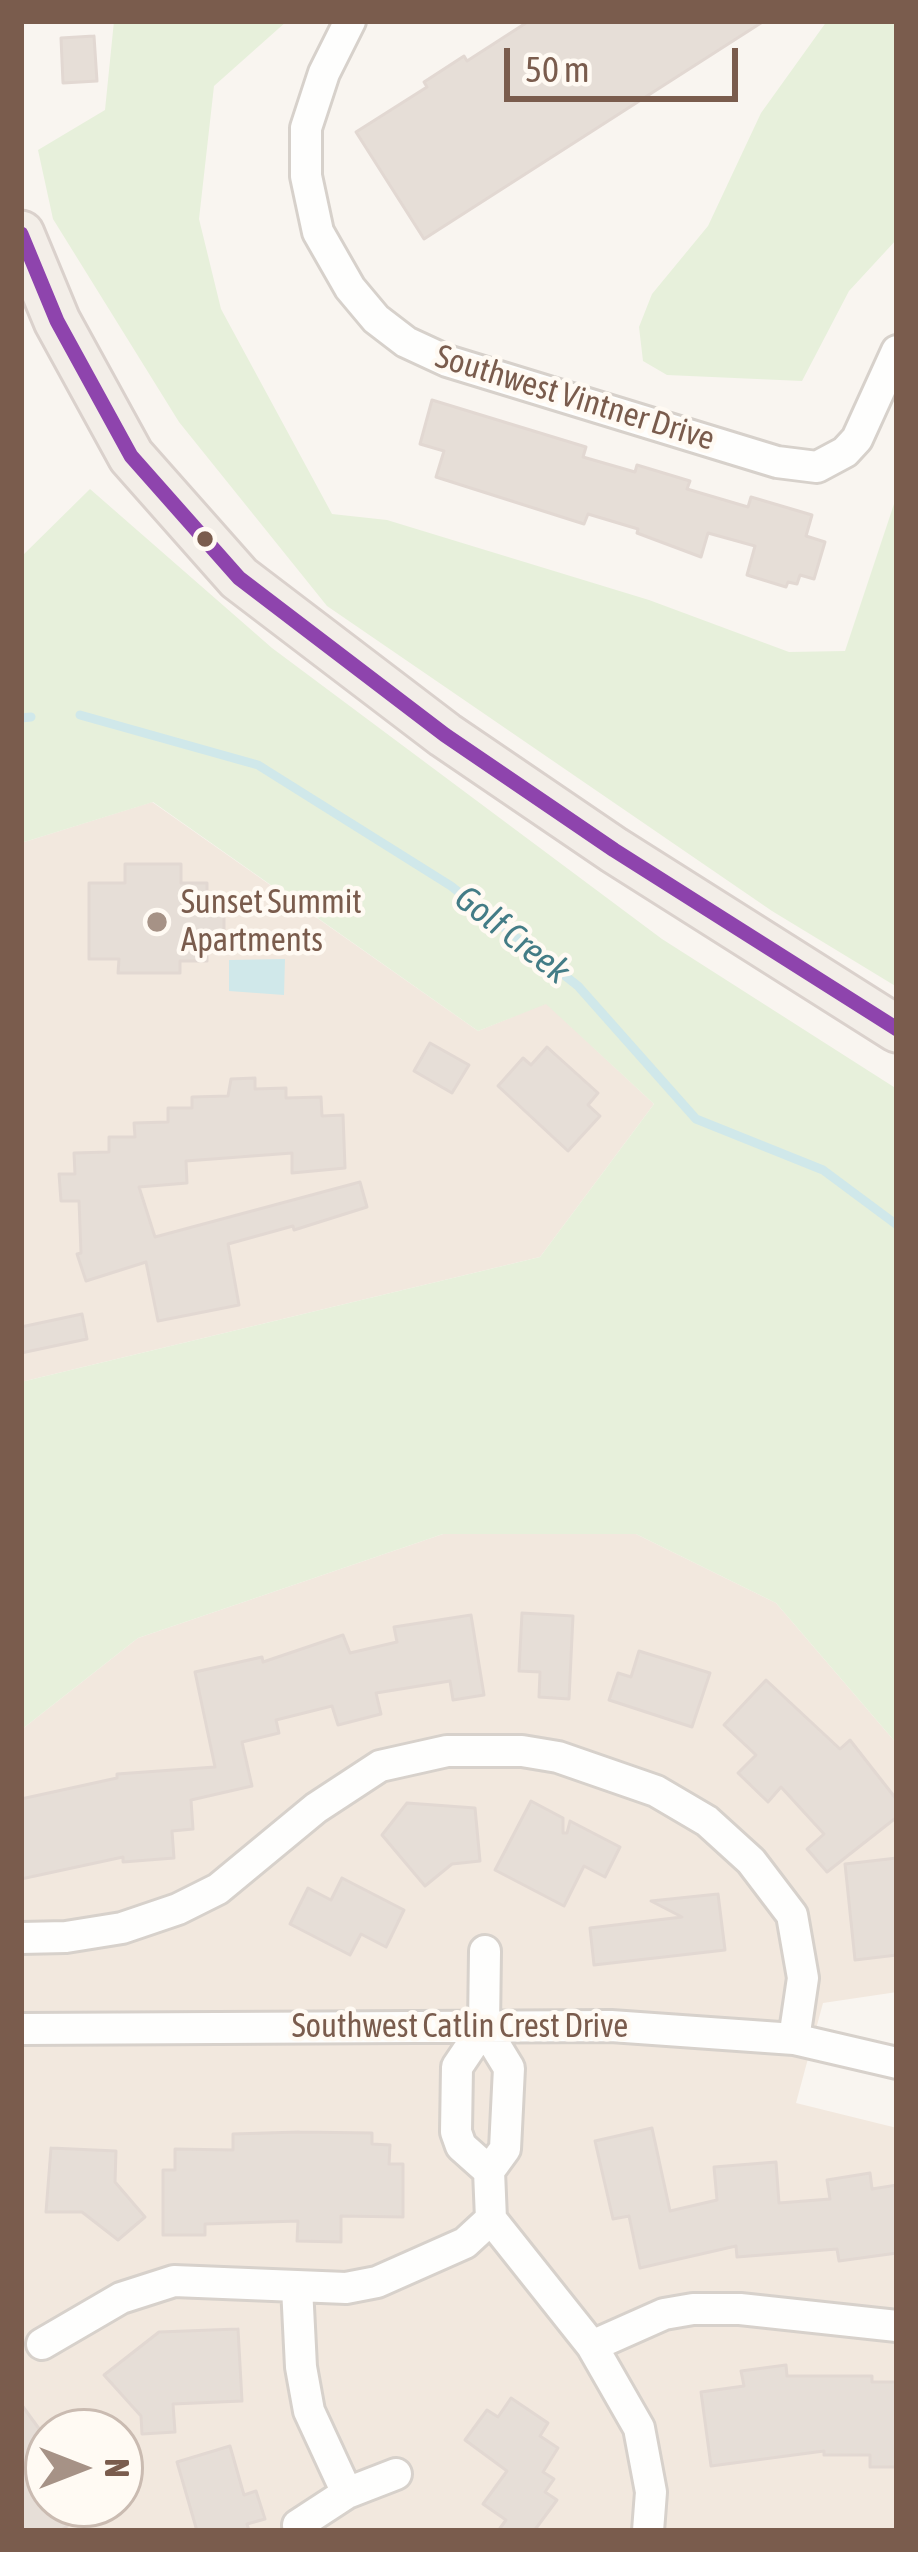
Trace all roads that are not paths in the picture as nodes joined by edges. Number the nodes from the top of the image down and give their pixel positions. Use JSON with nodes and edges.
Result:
{"nodes":[{"id":1,"x":350,"y":21,"type":"edge"},
{"id":2,"x":21,"y":234,"type":"edge"},
{"id":3,"x":897,"y":351,"type":"edge"},
{"id":4,"x":897,"y":1029,"type":"edge"},
{"id":5,"x":21,"y":1938,"type":"edge"},
{"id":6,"x":485,"y":1951,"type":"dead end"},
{"id":7,"x":484,"y":2026,"type":"junction"},
{"id":8,"x":21,"y":2029,"type":"edge"},
{"id":9,"x":794,"y":2039,"type":"junction"},
{"id":10,"x":897,"y":2063,"type":"edge"},
{"id":11,"x":489,"y":2171,"type":"junction"},
{"id":12,"x":491,"y":2219,"type":"junction"},
{"id":13,"x":297,"y":2287,"type":"junction"},
{"id":14,"x":897,"y":2326,"type":"edge"},
{"id":15,"x":42,"y":2344,"type":"dead end"},
{"id":16,"x":592,"y":2346,"type":"junction"},
{"id":17,"x":396,"y":2474,"type":"dead end"},
{"id":18,"x":347,"y":2493,"type":"junction"},
{"id":19,"x":298,"y":2525,"type":"dead end"},
{"id":20,"x":648,"y":2531,"type":"edge"}],
"edges":[{"from":1,"to":3,"type":"street","name":"Southwest Vintner Drive"},
{"from":2,"to":4,"type":"main road"},
{"from":5,"to":9,"type":"street"},
{"from":6,"to":7,"type":"street"},
{"from":7,"to":8,"type":"street","name":"Southwest Catlin Crest Drive"},
{"from":7,"to":9,"type":"street","name":"Southwest Catlin Crest Drive"},
{"from":7,"to":11,"type":"street"},
{"from":7,"to":11,"type":"street"},
{"from":9,"to":10,"type":"street","name":"Southwest Catlin Crest Drive"},
{"from":11,"to":12,"type":"street"},
{"from":12,"to":13,"type":"street"},
{"from":12,"to":16,"type":"street"},
{"from":13,"to":15,"type":"street"},
{"from":13,"to":18,"type":"street"},
{"from":14,"to":16,"type":"street"},
{"from":16,"to":20,"type":"street"},
{"from":17,"to":18,"type":"street"},
{"from":18,"to":19,"type":"street"}]}
